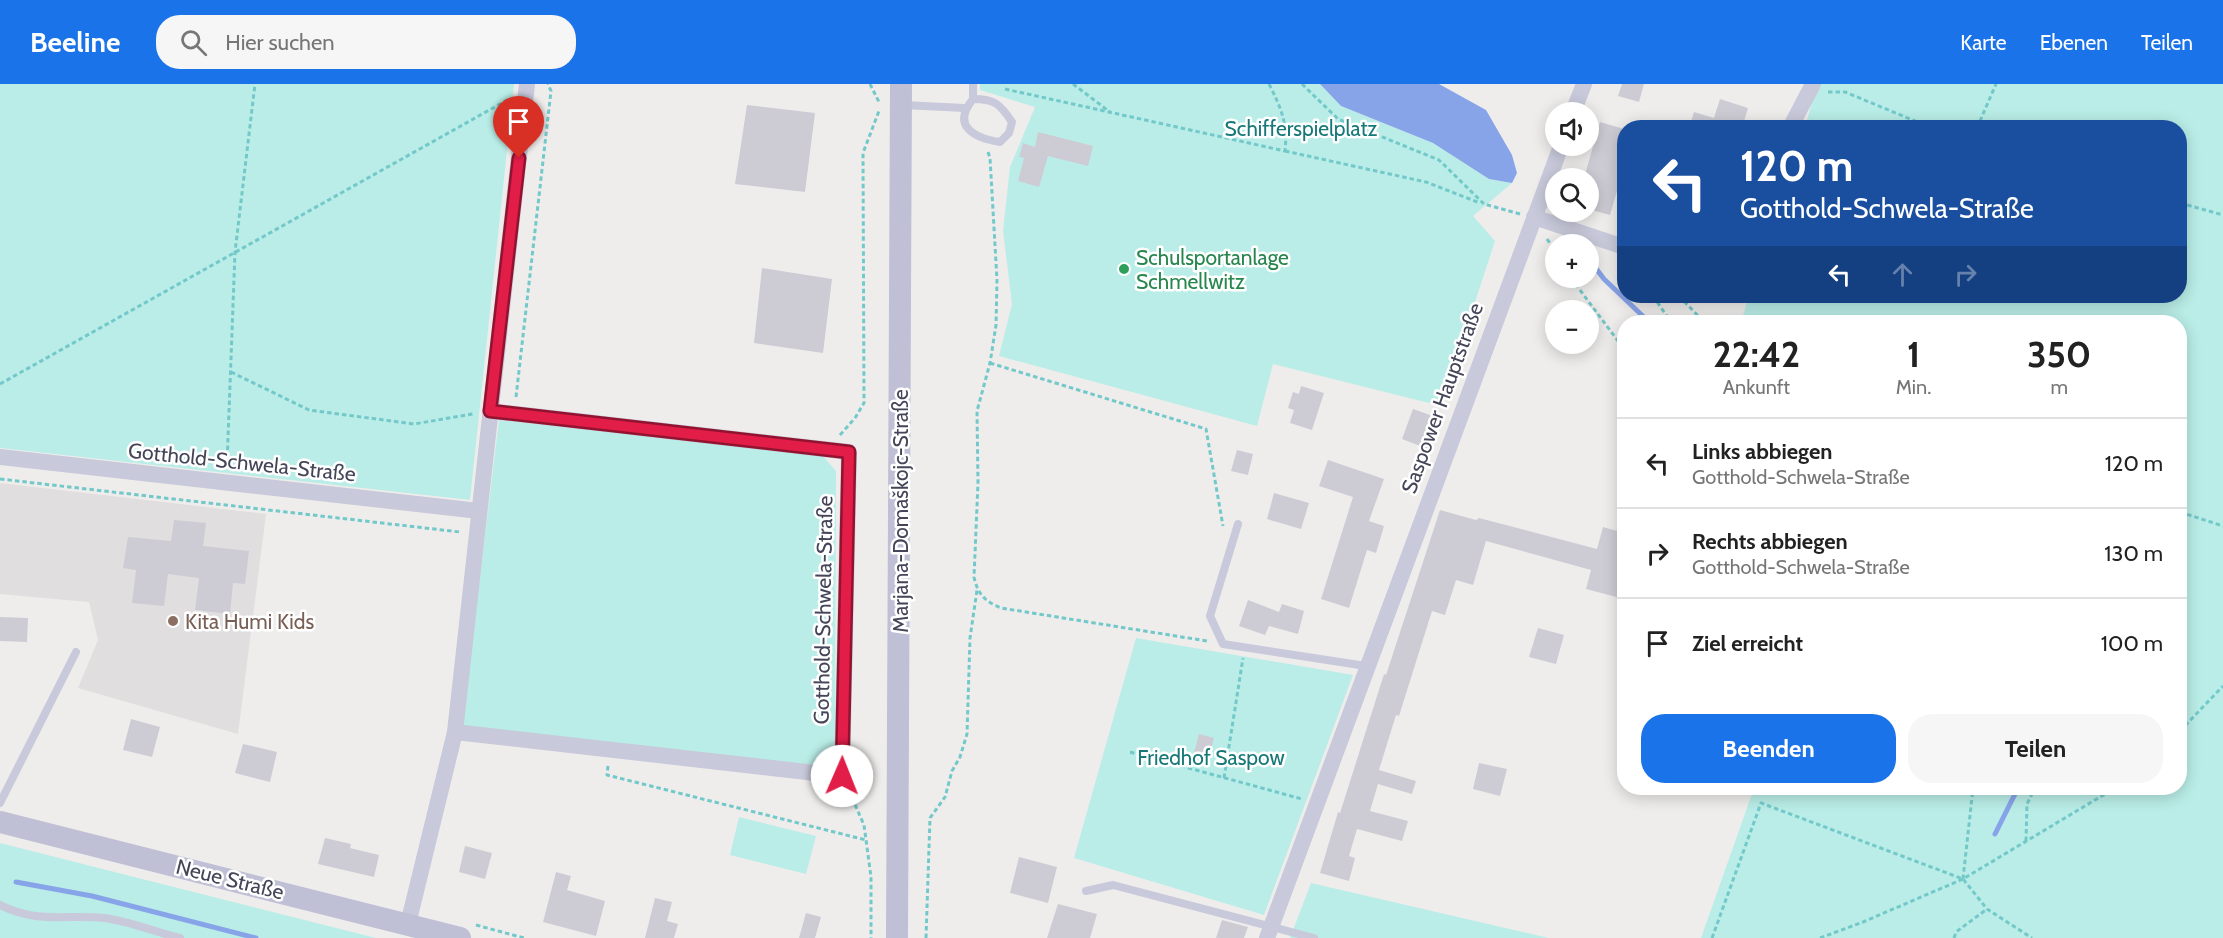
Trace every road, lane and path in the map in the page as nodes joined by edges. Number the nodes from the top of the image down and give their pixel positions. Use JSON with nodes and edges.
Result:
{"nodes":[{"id":1,"x":255,"y":84,"type":"edge"},
{"id":2,"x":548,"y":84,"type":"edge"},
{"id":3,"x":870,"y":84,"type":"edge"},
{"id":4,"x":973,"y":84,"type":"edge"},
{"id":5,"x":1010,"y":84,"type":"edge"},
{"id":6,"x":1073,"y":84,"type":"edge"},
{"id":7,"x":1269,"y":84,"type":"edge"},
{"id":8,"x":1302,"y":84,"type":"edge"},
{"id":9,"x":1584,"y":84,"type":"edge"},
{"id":10,"x":1996,"y":84,"type":"edge"},
{"id":11,"x":527,"y":86,"type":"edge"},
{"id":12,"x":1810,"y":88,"type":"edge"},
{"id":13,"x":901,"y":94,"type":"edge"},
{"id":14,"x":974,"y":99,"type":"junction"},
{"id":15,"x":1577,"y":102,"type":"edge"},
{"id":16,"x":965,"y":108,"type":"junction"},
{"id":17,"x":1111,"y":113,"type":"junction"},
{"id":18,"x":1794,"y":120,"type":"edge"},
{"id":19,"x":1913,"y":120,"type":"edge"},
{"id":20,"x":1980,"y":120,"type":"edge"},
{"id":21,"x":984,"y":140,"type":"junction"},
{"id":22,"x":1285,"y":151,"type":"junction"},
{"id":23,"x":1557,"y":156,"type":"edge"},
{"id":24,"x":1484,"y":204,"type":"junction"},
{"id":25,"x":2187,"y":205,"type":"edge"},
{"id":26,"x":2223,"y":215,"type":"edge"},
{"id":27,"x":1534,"y":218,"type":"junction"},
{"id":28,"x":1617,"y":245,"type":"edge"},
{"id":29,"x":235,"y":252,"type":"junction"},
{"id":30,"x":1578,"y":288,"type":"edge"},
{"id":31,"x":1686,"y":303,"type":"edge"},
{"id":32,"x":1697,"y":315,"type":"edge"},
{"id":33,"x":1617,"y":340,"type":"edge"},
{"id":34,"x":990,"y":363,"type":"junction"},
{"id":35,"x":231,"y":372,"type":"junction"},
{"id":36,"x":0,"y":384,"type":"edge"},
{"id":37,"x":490,"y":411,"type":"junction"},
{"id":38,"x":514,"y":414,"type":"junction"},
{"id":39,"x":833,"y":450,"type":"junction"},
{"id":40,"x":0,"y":457,"type":"edge"},
{"id":41,"x":0,"y":479,"type":"edge"},
{"id":42,"x":227,"y":483,"type":"junction"},
{"id":43,"x":479,"y":511,"type":"junction"},
{"id":44,"x":2187,"y":514,"type":"edge"},
{"id":45,"x":1238,"y":524,"type":"dead end"},
{"id":46,"x":2223,"y":526,"type":"edge"},
{"id":47,"x":477,"y":534,"type":"junction"},
{"id":48,"x":1229,"y":551,"type":"junction"},
{"id":49,"x":977,"y":589,"type":"junction"},
{"id":50,"x":1223,"y":644,"type":"junction"},
{"id":51,"x":1245,"y":648,"type":"junction"},
{"id":52,"x":76,"y":651,"type":"dead end"},
{"id":53,"x":1366,"y":666,"type":"junction"},
{"id":54,"x":2223,"y":686,"type":"edge"},
{"id":55,"x":2187,"y":723,"type":"edge"},
{"id":56,"x":455,"y":732,"type":"junction"},
{"id":57,"x":609,"y":750,"type":"junction"},
{"id":58,"x":1130,"y":752,"type":"dead end"},
{"id":59,"x":842,"y":776,"type":"junction"},
{"id":60,"x":1224,"y":778,"type":"junction"},
{"id":61,"x":1972,"y":795,"type":"edge"},
{"id":62,"x":2032,"y":795,"type":"edge"},
{"id":63,"x":2103,"y":795,"type":"edge"},
{"id":64,"x":0,"y":803,"type":"edge"},
{"id":65,"x":1316,"y":803,"type":"junction"},
{"id":66,"x":0,"y":822,"type":"edge"},
{"id":67,"x":866,"y":840,"type":"junction"},
{"id":68,"x":2026,"y":841,"type":"junction"},
{"id":69,"x":1963,"y":879,"type":"junction"},
{"id":70,"x":1086,"y":891,"type":"dead end"},
{"id":71,"x":0,"y":905,"type":"edge"},
{"id":72,"x":1987,"y":909,"type":"junction"},
{"id":73,"x":408,"y":924,"type":"junction"},
{"id":74,"x":1269,"y":932,"type":"edge"},
{"id":75,"x":180,"y":938,"type":"edge"},
{"id":76,"x":460,"y":938,"type":"edge"},
{"id":77,"x":871,"y":938,"type":"edge"},
{"id":78,"x":897,"y":938,"type":"edge"},
{"id":79,"x":926,"y":938,"type":"edge"},
{"id":80,"x":1314,"y":938,"type":"edge"},
{"id":81,"x":1712,"y":938,"type":"edge"},
{"id":82,"x":1820,"y":938,"type":"edge"},
{"id":83,"x":1954,"y":938,"type":"edge"},
{"id":84,"x":2032,"y":938,"type":"edge"}],
"edges":[{"from":1,"to":29,"type":"path"},
{"from":2,"to":38,"type":"path"},
{"from":3,"to":39,"type":"path"},
{"from":4,"to":14,"type":"lane"},
{"from":5,"to":17,"type":"path"},
{"from":6,"to":17,"type":"path"},
{"from":7,"to":22,"type":"path"},
{"from":8,"to":24,"type":"path"},
{"from":9,"to":15,"type":"street"},
{"from":10,"to":20,"type":"path"},
{"from":11,"to":29,"type":"path"},
{"from":11,"to":37,"type":"street"},
{"from":12,"to":18,"type":"street"},
{"from":12,"to":19,"type":"path"},
{"from":13,"to":16,"type":"lane"},
{"from":13,"to":78,"type":"street","name":"Marjana-Domaškojc-Straße"},
{"from":14,"to":16,"type":"lane"},
{"from":14,"to":21,"type":"lane"},
{"from":16,"to":21,"type":"lane"},
{"from":17,"to":22,"type":"path"},
{"from":21,"to":34,"type":"path"},
{"from":22,"to":24,"type":"path"},
{"from":23,"to":27,"type":"street","name":"Saspower Hauptstraße"},
{"from":24,"to":27,"type":"path"},
{"from":25,"to":26,"type":"path"},
{"from":27,"to":28,"type":"street"},
{"from":27,"to":53,"type":"street","name":"Saspower Hauptstraße"},
{"from":29,"to":35,"type":"path"},
{"from":29,"to":36,"type":"path"},
{"from":30,"to":33,"type":"path"},
{"from":31,"to":32,"type":"path"},
{"from":34,"to":48,"type":"path"},
{"from":34,"to":49,"type":"path"},
{"from":35,"to":37,"type":"path"},
{"from":35,"to":42,"type":"path"},
{"from":37,"to":38,"type":"street"},
{"from":37,"to":43,"type":"street"},
{"from":38,"to":39,"type":"street"},
{"from":39,"to":59,"type":"street","name":"Gotthold-Schwela-Straße"},
{"from":40,"to":42,"type":"street","name":"Gotthold-Schwela-Straße"},
{"from":41,"to":47,"type":"path"},
{"from":42,"to":43,"type":"street","name":"Gotthold-Schwela-Straße"},
{"from":43,"to":47,"type":"street"},
{"from":44,"to":46,"type":"path"},
{"from":45,"to":48,"type":"lane"},
{"from":47,"to":56,"type":"street"},
{"from":48,"to":50,"type":"lane"},
{"from":49,"to":50,"type":"path"},
{"from":49,"to":79,"type":"path"},
{"from":50,"to":51,"type":"lane"},
{"from":51,"to":53,"type":"lane"},
{"from":51,"to":60,"type":"path"},
{"from":52,"to":64,"type":"lane"},
{"from":53,"to":65,"type":"street","name":"Saspower Hauptstraße"},
{"from":54,"to":55,"type":"path"},
{"from":56,"to":57,"type":"street"},
{"from":56,"to":73,"type":"street"},
{"from":57,"to":59,"type":"street"},
{"from":57,"to":67,"type":"path"},
{"from":58,"to":60,"type":"path"},
{"from":59,"to":67,"type":"path"},
{"from":60,"to":65,"type":"path"},
{"from":61,"to":69,"type":"path"},
{"from":62,"to":68,"type":"path"},
{"from":63,"to":68,"type":"path"},
{"from":65,"to":74,"type":"street","name":"Saspower Hauptstraße"},
{"from":66,"to":73,"type":"street","name":"Neue Straße"},
{"from":67,"to":77,"type":"path"},
{"from":68,"to":69,"type":"path"},
{"from":69,"to":72,"type":"path"},
{"from":69,"to":81,"type":"path"},
{"from":69,"to":82,"type":"path"},
{"from":70,"to":74,"type":"lane"},
{"from":71,"to":75,"type":"lane"},
{"from":72,"to":83,"type":"path"},
{"from":72,"to":84,"type":"path"},
{"from":73,"to":76,"type":"street","name":"Neue Straße"},
{"from":74,"to":80,"type":"lane"}]}
